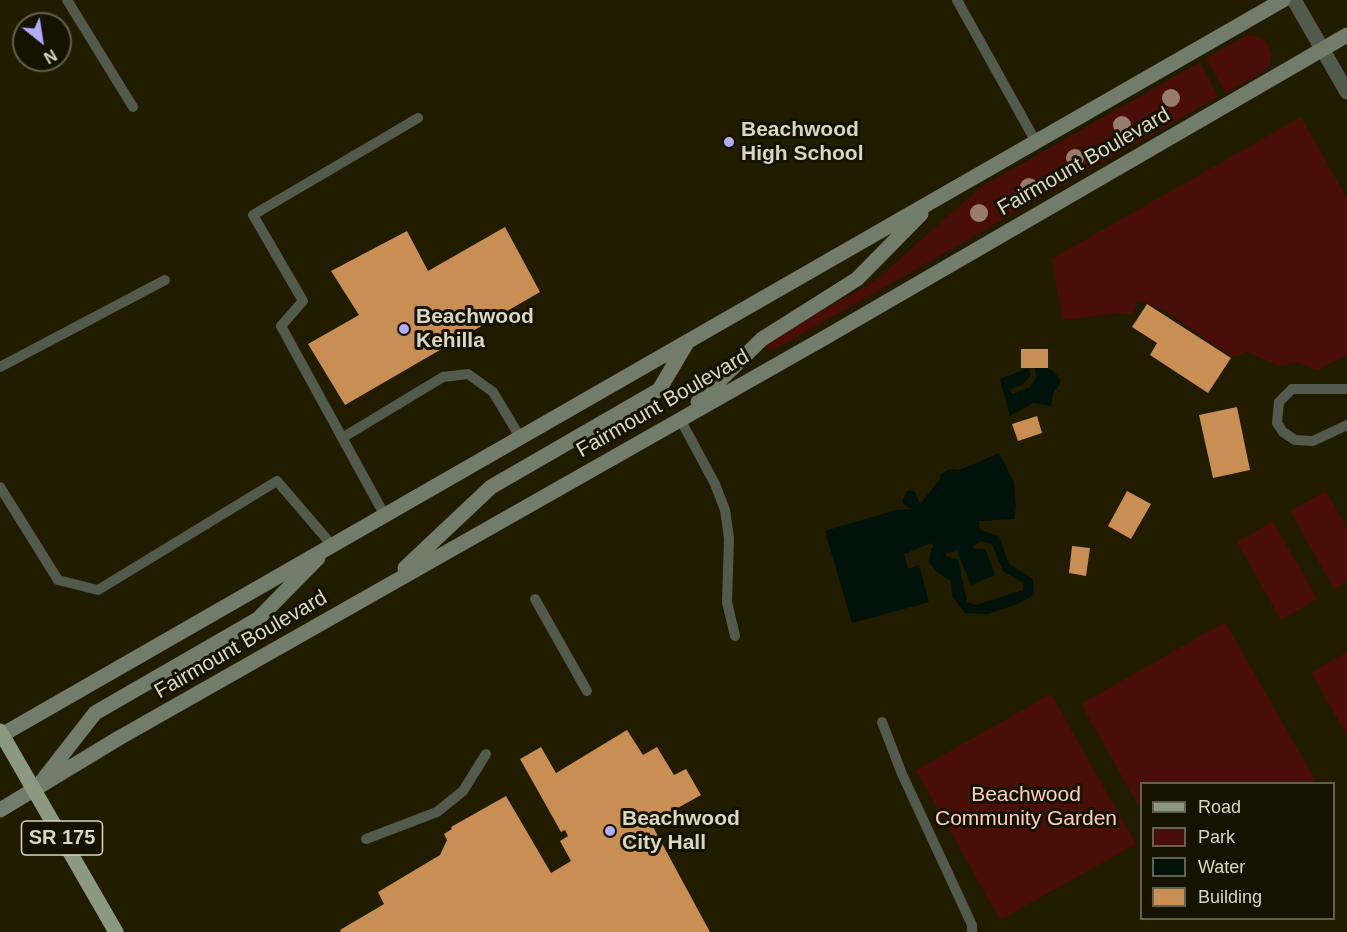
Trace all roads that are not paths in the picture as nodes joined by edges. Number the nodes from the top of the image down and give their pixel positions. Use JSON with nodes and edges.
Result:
{"nodes":[{"id":1,"x":67,"y":0,"type":"edge"},
{"id":2,"x":957,"y":0,"type":"edge"},
{"id":3,"x":1282,"y":0,"type":"edge"},
{"id":4,"x":1294,"y":0,"type":"edge"},
{"id":5,"x":1347,"y":35,"type":"edge"},
{"id":6,"x":1322,"y":49,"type":"junction"},
{"id":7,"x":1347,"y":92,"type":"edge"},
{"id":8,"x":133,"y":107,"type":"dead end"},
{"id":9,"x":418,"y":118,"type":"dead end"},
{"id":10,"x":1036,"y":142,"type":"junction"},
{"id":11,"x":936,"y":200,"type":"junction"},
{"id":12,"x":165,"y":280,"type":"dead end"},
{"id":13,"x":689,"y":340,"type":"junction"},
{"id":14,"x":0,"y":367,"type":"edge"},
{"id":15,"x":1347,"y":389,"type":"edge"},
{"id":16,"x":680,"y":419,"type":"junction"},
{"id":17,"x":1347,"y":425,"type":"edge"},
{"id":18,"x":520,"y":437,"type":"junction"},
{"id":19,"x":342,"y":438,"type":"junction"},
{"id":20,"x":0,"y":487,"type":"edge"},
{"id":21,"x":384,"y":514,"type":"junction"},
{"id":22,"x":331,"y":544,"type":"junction"},
{"id":23,"x":385,"y":587,"type":"junction"},
{"id":24,"x":535,"y":599,"type":"dead end"},
{"id":25,"x":735,"y":636,"type":"dead end"},
{"id":26,"x":587,"y":691,"type":"dead end"},
{"id":27,"x":882,"y":722,"type":"dead end"},
{"id":28,"x":1,"y":734,"type":"edge"},
{"id":29,"x":486,"y":754,"type":"dead end"},
{"id":30,"x":35,"y":791,"type":"junction"},
{"id":31,"x":0,"y":810,"type":"edge"},
{"id":32,"x":366,"y":839,"type":"dead end"},
{"id":33,"x":116,"y":932,"type":"edge"},
{"id":34,"x":972,"y":932,"type":"edge"}],
"edges":[{"from":1,"to":8,"type":"lane"},
{"from":2,"to":10,"type":"lane"},
{"from":3,"to":10,"type":"main road","name":"Fairmount Boulevard"},
{"from":4,"to":6,"type":"street"},
{"from":5,"to":6,"type":"main road","name":"Fairmount Boulevard"},
{"from":6,"to":7,"type":"street"},
{"from":6,"to":16,"type":"main road","name":"Fairmount Boulevard"},
{"from":9,"to":19,"type":"lane"},
{"from":10,"to":11,"type":"main road","name":"Fairmount Boulevard"},
{"from":11,"to":13,"type":"main road","name":"Fairmount Boulevard"},
{"from":11,"to":16,"type":"main road"},
{"from":12,"to":14,"type":"lane"},
{"from":13,"to":18,"type":"main road","name":"Fairmount Boulevard"},
{"from":13,"to":23,"type":"main road"},
{"from":15,"to":17,"type":"lane"},
{"from":16,"to":23,"type":"main road","name":"Fairmount Boulevard"},
{"from":16,"to":25,"type":"lane"},
{"from":18,"to":19,"type":"lane"},
{"from":18,"to":21,"type":"main road","name":"Fairmount Boulevard"},
{"from":19,"to":21,"type":"lane"},
{"from":20,"to":22,"type":"lane"},
{"from":21,"to":22,"type":"main road","name":"Fairmount Boulevard"},
{"from":22,"to":28,"type":"main road","name":"Fairmount Boulevard"},
{"from":22,"to":30,"type":"main road"},
{"from":23,"to":30,"type":"main road","name":"Fairmount Boulevard"},
{"from":24,"to":26,"type":"lane"},
{"from":27,"to":34,"type":"lane"},
{"from":28,"to":30,"type":"main road","number":"SR 175"},
{"from":29,"to":32,"type":"lane"},
{"from":30,"to":31,"type":"main road","name":"Fairmount Boulevard"},
{"from":30,"to":33,"type":"main road","number":"SR 175"}]}
